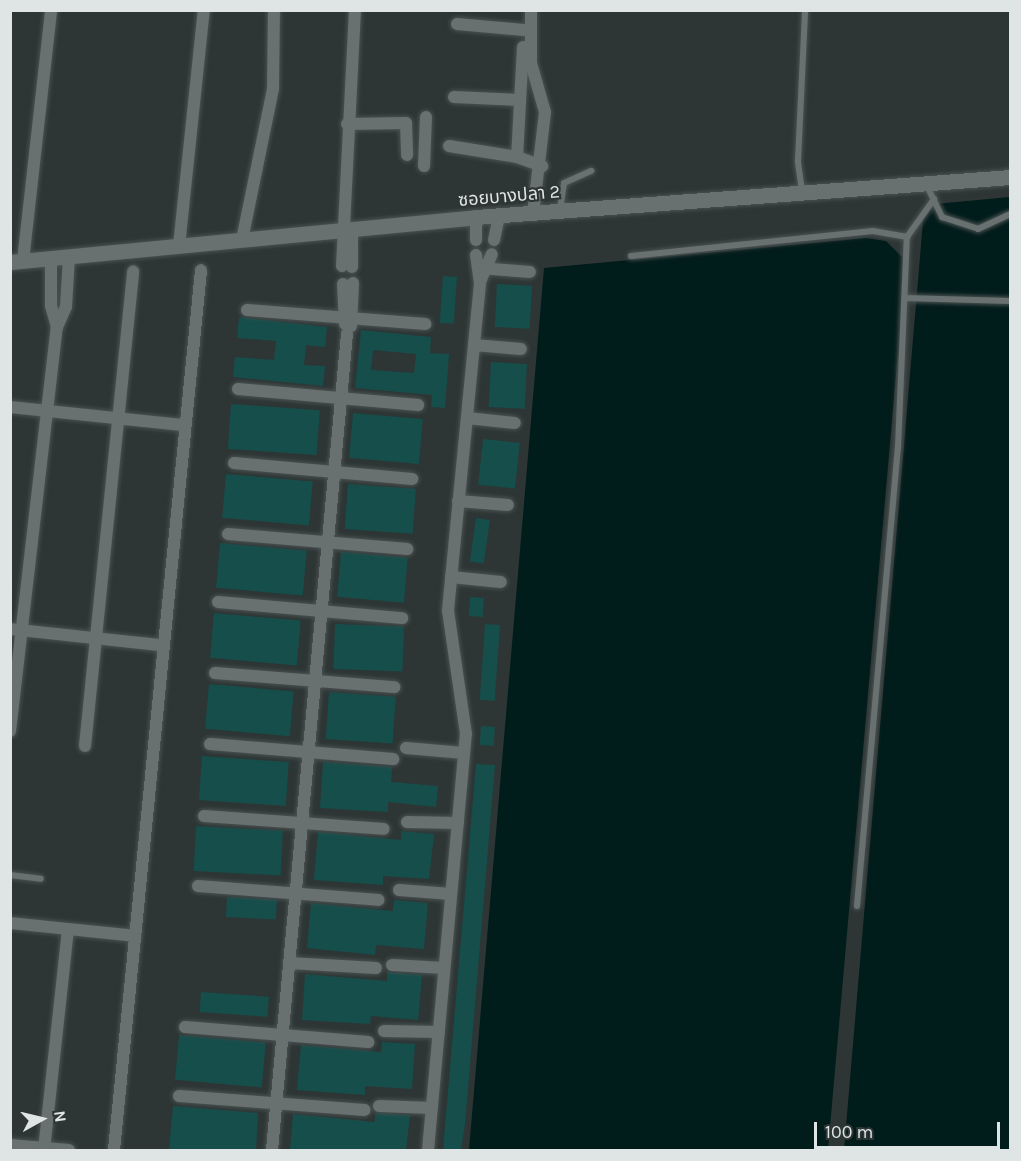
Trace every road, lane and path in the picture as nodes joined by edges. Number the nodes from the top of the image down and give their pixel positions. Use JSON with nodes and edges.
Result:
{"nodes":[{"id":1,"x":51,"y":10,"type":"edge"},
{"id":2,"x":204,"y":10,"type":"edge"},
{"id":3,"x":274,"y":10,"type":"edge"},
{"id":4,"x":355,"y":10,"type":"edge"},
{"id":5,"x":524,"y":10,"type":"edge"},
{"id":6,"x":531,"y":10,"type":"edge"},
{"id":7,"x":805,"y":10,"type":"edge"},
{"id":8,"x":458,"y":24,"type":"dead end"},
{"id":9,"x":524,"y":30,"type":"junction"},
{"id":10,"x":454,"y":97,"type":"dead end"},
{"id":11,"x":520,"y":100,"type":"junction"},
{"id":12,"x":426,"y":117,"type":"dead end"},
{"id":13,"x":347,"y":124,"type":"junction"},
{"id":14,"x":408,"y":142,"type":"junction"},
{"id":15,"x":425,"y":142,"type":"junction"},
{"id":16,"x":449,"y":146,"type":"dead end"},
{"id":17,"x":407,"y":155,"type":"dead end"},
{"id":18,"x":517,"y":157,"type":"junction"},
{"id":19,"x":424,"y":166,"type":"dead end"},
{"id":20,"x":542,"y":166,"type":"junction"},
{"id":21,"x":591,"y":171,"type":"dead end"},
{"id":22,"x":1011,"y":177,"type":"edge"},
{"id":23,"x":926,"y":184,"type":"junction"},
{"id":24,"x":802,"y":192,"type":"junction"},
{"id":25,"x":934,"y":200,"type":"junction"},
{"id":26,"x":559,"y":211,"type":"junction"},
{"id":27,"x":533,"y":214,"type":"junction"},
{"id":28,"x":1011,"y":214,"type":"edge"},
{"id":29,"x":499,"y":216,"type":"junction"},
{"id":30,"x":476,"y":218,"type":"junction"},
{"id":31,"x":346,"y":231,"type":"junction"},
{"id":32,"x":907,"y":237,"type":"junction"},
{"id":33,"x":242,"y":240,"type":"junction"},
{"id":34,"x":476,"y":240,"type":"dead end"},
{"id":35,"x":494,"y":240,"type":"dead end"},
{"id":36,"x":179,"y":246,"type":"junction"},
{"id":37,"x":492,"y":254,"type":"dead end"},
{"id":38,"x":69,"y":256,"type":"junction"},
{"id":39,"x":631,"y":256,"type":"dead end"},
{"id":40,"x":51,"y":258,"type":"junction"},
{"id":41,"x":17,"y":261,"type":"edge"},
{"id":42,"x":480,"y":264,"type":"junction"},
{"id":43,"x":347,"y":267,"type":"dead end"},
{"id":44,"x":201,"y":270,"type":"dead end"},
{"id":45,"x":133,"y":271,"type":"dead end"},
{"id":46,"x":530,"y":272,"type":"dead end"},
{"id":47,"x":348,"y":283,"type":"dead end"},
{"id":48,"x":905,"y":298,"type":"junction"},
{"id":49,"x":1011,"y":301,"type":"edge"},
{"id":50,"x":247,"y":310,"type":"dead end"},
{"id":51,"x":349,"y":318,"type":"junction"},
{"id":52,"x":424,"y":324,"type":"dead end"},
{"id":53,"x":57,"y":327,"type":"junction"},
{"id":54,"x":474,"y":345,"type":"junction"},
{"id":55,"x":521,"y":349,"type":"dead end"},
{"id":56,"x":238,"y":389,"type":"dead end"},
{"id":57,"x":339,"y":398,"type":"junction"},
{"id":58,"x":418,"y":405,"type":"dead end"},
{"id":59,"x":10,"y":407,"type":"edge"},
{"id":60,"x":45,"y":411,"type":"junction"},
{"id":61,"x":119,"y":417,"type":"junction"},
{"id":62,"x":467,"y":418,"type":"junction"},
{"id":63,"x":515,"y":423,"type":"dead end"},
{"id":64,"x":183,"y":424,"type":"junction"},
{"id":65,"x":234,"y":464,"type":"dead end"},
{"id":66,"x":332,"y":472,"type":"junction"},
{"id":67,"x":412,"y":479,"type":"dead end"},
{"id":68,"x":458,"y":501,"type":"junction"},
{"id":69,"x":508,"y":505,"type":"dead end"},
{"id":70,"x":228,"y":534,"type":"dead end"},
{"id":71,"x":326,"y":542,"type":"junction"},
{"id":72,"x":407,"y":549,"type":"dead end"},
{"id":73,"x":451,"y":578,"type":"junction"},
{"id":74,"x":501,"y":582,"type":"dead end"},
{"id":75,"x":218,"y":602,"type":"dead end"},
{"id":76,"x":320,"y":611,"type":"junction"},
{"id":77,"x":402,"y":618,"type":"dead end"},
{"id":78,"x":15,"y":630,"type":"edge"},
{"id":79,"x":96,"y":638,"type":"junction"},
{"id":80,"x":160,"y":645,"type":"junction"},
{"id":81,"x":215,"y":673,"type":"dead end"},
{"id":82,"x":314,"y":681,"type":"junction"},
{"id":83,"x":394,"y":687,"type":"dead end"},
{"id":84,"x":10,"y":731,"type":"edge"},
{"id":85,"x":210,"y":744,"type":"dead end"},
{"id":86,"x":86,"y":746,"type":"dead end"},
{"id":87,"x":406,"y":748,"type":"dead end"},
{"id":88,"x":307,"y":752,"type":"junction"},
{"id":89,"x":464,"y":753,"type":"junction"},
{"id":90,"x":393,"y":759,"type":"dead end"},
{"id":91,"x":204,"y":816,"type":"dead end"},
{"id":92,"x":407,"y":822,"type":"dead end"},
{"id":93,"x":458,"y":823,"type":"junction"},
{"id":94,"x":301,"y":824,"type":"junction"},
{"id":95,"x":384,"y":829,"type":"dead end"},
{"id":96,"x":10,"y":875,"type":"edge"},
{"id":97,"x":41,"y":879,"type":"dead end"},
{"id":98,"x":198,"y":886,"type":"dead end"},
{"id":99,"x":399,"y":890,"type":"dead end"},
{"id":100,"x":295,"y":893,"type":"junction"},
{"id":101,"x":451,"y":894,"type":"junction"},
{"id":102,"x":378,"y":900,"type":"dead end"},
{"id":103,"x":857,"y":906,"type":"dead end"},
{"id":104,"x":10,"y":923,"type":"edge"},
{"id":105,"x":68,"y":929,"type":"junction"},
{"id":106,"x":135,"y":936,"type":"junction"},
{"id":107,"x":289,"y":963,"type":"junction"},
{"id":108,"x":392,"y":965,"type":"dead end"},
{"id":109,"x":376,"y":968,"type":"dead end"},
{"id":110,"x":444,"y":968,"type":"junction"},
{"id":111,"x":185,"y":1027,"type":"dead end"},
{"id":112,"x":384,"y":1031,"type":"dead end"},
{"id":113,"x":439,"y":1032,"type":"junction"},
{"id":114,"x":282,"y":1035,"type":"junction"},
{"id":115,"x":368,"y":1042,"type":"dead end"},
{"id":116,"x":178,"y":1096,"type":"dead end"},
{"id":117,"x":276,"y":1104,"type":"junction"},
{"id":118,"x":380,"y":1106,"type":"dead end"},
{"id":119,"x":432,"y":1108,"type":"junction"},
{"id":120,"x":364,"y":1110,"type":"dead end"},
{"id":121,"x":10,"y":1145,"type":"edge"},
{"id":122,"x":44,"y":1149,"type":"edge"},
{"id":123,"x":69,"y":1150,"type":"edge"},
{"id":124,"x":114,"y":1150,"type":"edge"},
{"id":125,"x":272,"y":1150,"type":"edge"},
{"id":126,"x":428,"y":1150,"type":"edge"}],
"edges":[{"from":1,"to":41,"type":"street"},
{"from":2,"to":36,"type":"street"},
{"from":3,"to":33,"type":"street"},
{"from":4,"to":13,"type":"street"},
{"from":5,"to":9,"type":"street"},
{"from":6,"to":20,"type":"street"},
{"from":7,"to":24,"type":"lane"},
{"from":8,"to":9,"type":"street"},
{"from":9,"to":11,"type":"street"},
{"from":10,"to":11,"type":"street"},
{"from":11,"to":18,"type":"street"},
{"from":12,"to":15,"type":"street"},
{"from":13,"to":14,"type":"street"},
{"from":13,"to":31,"type":"street"},
{"from":14,"to":15,"type":"street"},
{"from":14,"to":17,"type":"street"},
{"from":15,"to":19,"type":"street"},
{"from":16,"to":18,"type":"street"},
{"from":18,"to":20,"type":"street"},
{"from":20,"to":27,"type":"street"},
{"from":21,"to":26,"type":"lane"},
{"from":22,"to":23,"type":"street","name":"ซอยบางปลา 2"},
{"from":23,"to":24,"type":"street","name":"ซอยบางปลา 2"},
{"from":23,"to":25,"type":"lane"},
{"from":24,"to":26,"type":"street","name":"ซอยบางปลา 2"},
{"from":25,"to":28,"type":"lane"},
{"from":25,"to":32,"type":"lane"},
{"from":26,"to":27,"type":"street","name":"ซอยบางปลา 2"},
{"from":27,"to":29,"type":"street","name":"ซอยบางปลา 2"},
{"from":29,"to":30,"type":"street","name":"ซอยบางปลา 2"},
{"from":29,"to":35,"type":"street"},
{"from":30,"to":31,"type":"street","name":"ซอยบางปลา 2"},
{"from":30,"to":34,"type":"street"},
{"from":31,"to":33,"type":"street","name":"ซอยบางปลา 2"},
{"from":31,"to":43,"type":"street"},
{"from":32,"to":39,"type":"lane"},
{"from":32,"to":48,"type":"lane"},
{"from":33,"to":36,"type":"street","name":"ซอยบางปลา 2"},
{"from":36,"to":38,"type":"street","name":"ซอยบางปลา 2"},
{"from":37,"to":42,"type":"street"},
{"from":38,"to":40,"type":"street","name":"ซอยบางปลา 2"},
{"from":38,"to":53,"type":"street"},
{"from":40,"to":41,"type":"street","name":"ซอยบางปลา 2"},
{"from":40,"to":53,"type":"street"},
{"from":42,"to":46,"type":"street"},
{"from":42,"to":54,"type":"street"},
{"from":44,"to":64,"type":"street"},
{"from":45,"to":61,"type":"street"},
{"from":47,"to":51,"type":"street"},
{"from":48,"to":49,"type":"lane"},
{"from":48,"to":103,"type":"lane"},
{"from":50,"to":51,"type":"street"},
{"from":51,"to":52,"type":"street"},
{"from":51,"to":57,"type":"street"},
{"from":53,"to":60,"type":"street"},
{"from":54,"to":55,"type":"street"},
{"from":54,"to":62,"type":"street"},
{"from":56,"to":57,"type":"street"},
{"from":57,"to":58,"type":"street"},
{"from":57,"to":66,"type":"street"},
{"from":59,"to":60,"type":"street"},
{"from":60,"to":61,"type":"street"},
{"from":60,"to":78,"type":"street"},
{"from":61,"to":64,"type":"street"},
{"from":61,"to":79,"type":"street"},
{"from":62,"to":63,"type":"street"},
{"from":62,"to":68,"type":"street"},
{"from":64,"to":80,"type":"street"},
{"from":65,"to":66,"type":"street"},
{"from":66,"to":67,"type":"street"},
{"from":66,"to":71,"type":"street"},
{"from":68,"to":69,"type":"street"},
{"from":68,"to":73,"type":"street"},
{"from":70,"to":71,"type":"street"},
{"from":71,"to":72,"type":"street"},
{"from":71,"to":76,"type":"street"},
{"from":73,"to":74,"type":"street"},
{"from":73,"to":89,"type":"street"},
{"from":75,"to":76,"type":"street"},
{"from":76,"to":77,"type":"street"},
{"from":76,"to":82,"type":"street"},
{"from":78,"to":79,"type":"street"},
{"from":78,"to":84,"type":"street"},
{"from":79,"to":80,"type":"street"},
{"from":79,"to":86,"type":"street"},
{"from":80,"to":106,"type":"street"},
{"from":81,"to":82,"type":"street"},
{"from":82,"to":83,"type":"street"},
{"from":82,"to":88,"type":"street"},
{"from":85,"to":88,"type":"street"},
{"from":87,"to":89,"type":"street"},
{"from":88,"to":90,"type":"street"},
{"from":88,"to":94,"type":"street"},
{"from":89,"to":93,"type":"street"},
{"from":91,"to":94,"type":"street"},
{"from":92,"to":93,"type":"street"},
{"from":93,"to":101,"type":"street"},
{"from":94,"to":95,"type":"street"},
{"from":94,"to":100,"type":"street"},
{"from":96,"to":97,"type":"lane"},
{"from":98,"to":100,"type":"street"},
{"from":99,"to":101,"type":"street"},
{"from":100,"to":102,"type":"street"},
{"from":100,"to":107,"type":"street"},
{"from":101,"to":110,"type":"street"},
{"from":104,"to":105,"type":"street"},
{"from":105,"to":106,"type":"street"},
{"from":105,"to":122,"type":"street"},
{"from":106,"to":124,"type":"street"},
{"from":107,"to":109,"type":"street"},
{"from":107,"to":114,"type":"street"},
{"from":108,"to":110,"type":"street"},
{"from":110,"to":113,"type":"street"},
{"from":111,"to":114,"type":"street"},
{"from":112,"to":113,"type":"street"},
{"from":113,"to":119,"type":"street"},
{"from":114,"to":115,"type":"street"},
{"from":114,"to":117,"type":"street"},
{"from":116,"to":117,"type":"street"},
{"from":117,"to":120,"type":"street"},
{"from":117,"to":125,"type":"street"},
{"from":118,"to":119,"type":"street"},
{"from":119,"to":126,"type":"street"},
{"from":121,"to":122,"type":"street"},
{"from":122,"to":123,"type":"street"}]}
